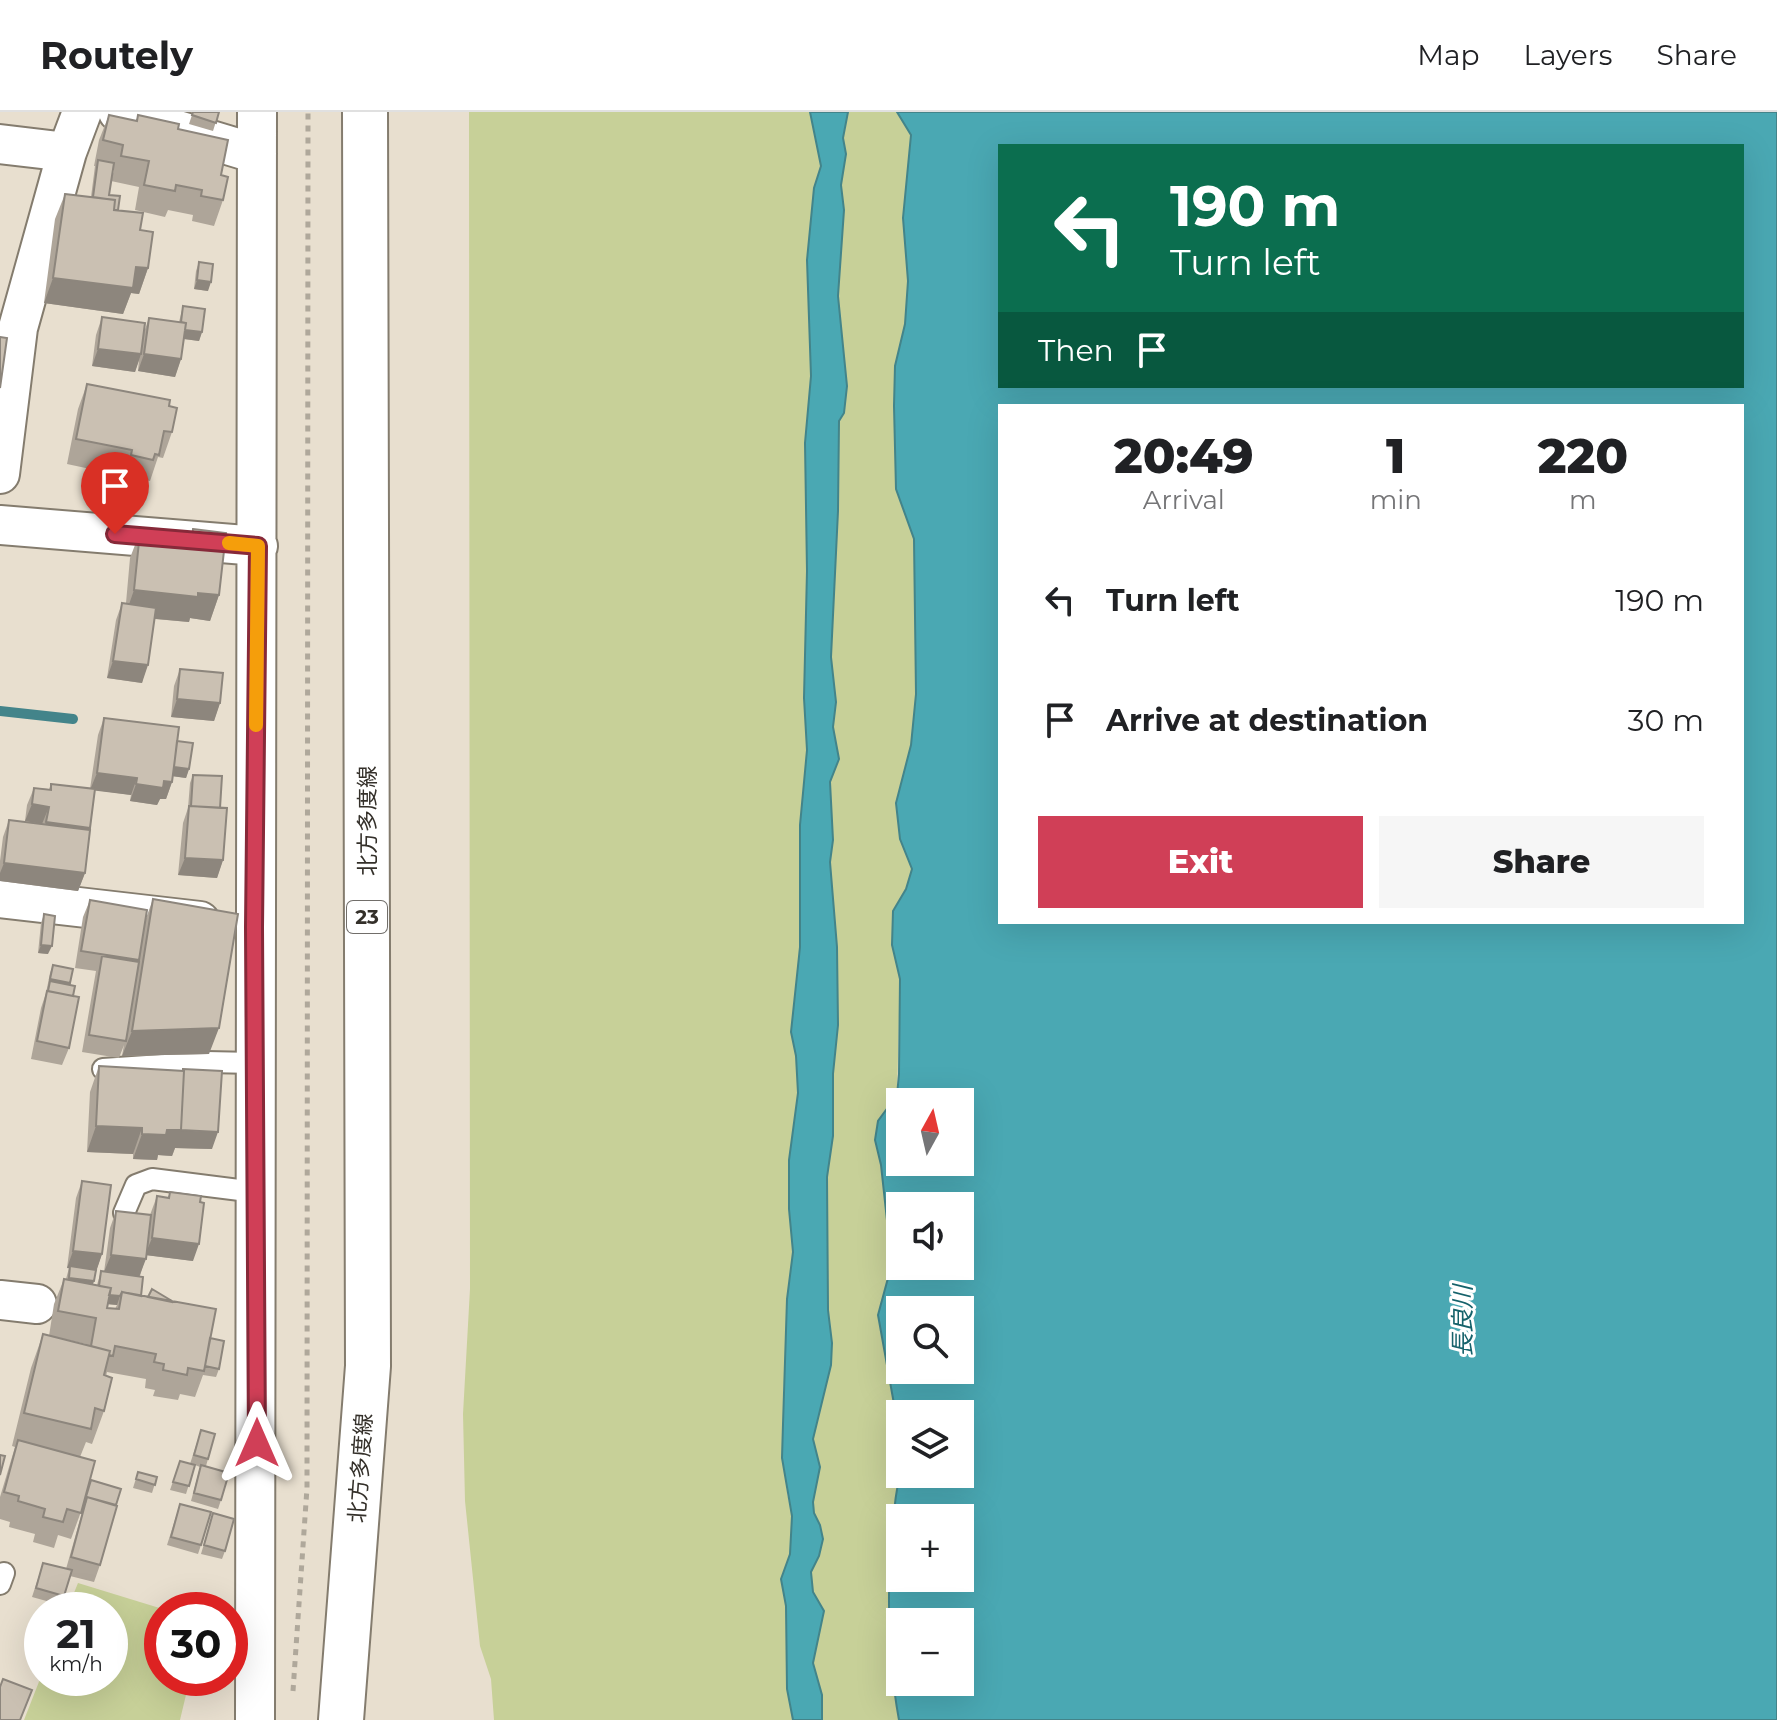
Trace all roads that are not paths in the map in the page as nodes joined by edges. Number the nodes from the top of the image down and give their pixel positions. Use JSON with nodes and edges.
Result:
{"nodes":[{"id":1,"x":82,"y":112,"type":"edge"},
{"id":2,"x":118,"y":112,"type":"edge"},
{"id":3,"x":257,"y":112,"type":"edge"},
{"id":4,"x":365,"y":112,"type":"edge"},
{"id":5,"x":0,"y":144,"type":"edge"},
{"id":6,"x":67,"y":152,"type":"junction"},
{"id":7,"x":257,"y":154,"type":"junction"},
{"id":8,"x":0,"y":474,"type":"edge"},
{"id":9,"x":0,"y":525,"type":"edge"},
{"id":10,"x":258,"y":546,"type":"junction"},
{"id":11,"x":0,"y":898,"type":"edge"},
{"id":12,"x":254,"y":927,"type":"junction"},
{"id":13,"x":255,"y":1063,"type":"junction"},
{"id":14,"x":103,"y":1069,"type":"edge"},
{"id":15,"x":256,"y":1192,"type":"junction"},
{"id":16,"x":124,"y":1213,"type":"edge"},
{"id":17,"x":0,"y":1300,"type":"edge"},
{"id":18,"x":37,"y":1304,"type":"dead end"},
{"id":19,"x":255,"y":1720,"type":"edge"},
{"id":20,"x":341,"y":1720,"type":"edge"}],
"edges":[{"from":1,"to":6,"type":"street"},
{"from":2,"to":7,"type":"street"},
{"from":3,"to":7,"type":"street"},
{"from":4,"to":20,"type":"main road","name":"北方多度線","number":"23"},
{"from":5,"to":6,"type":"street"},
{"from":6,"to":8,"type":"street"},
{"from":7,"to":10,"type":"street"},
{"from":9,"to":10,"type":"street"},
{"from":10,"to":12,"type":"street"},
{"from":11,"to":12,"type":"street"},
{"from":12,"to":13,"type":"street"},
{"from":13,"to":14,"type":"lane"},
{"from":13,"to":15,"type":"street"},
{"from":15,"to":16,"type":"lane"},
{"from":15,"to":19,"type":"street"},
{"from":17,"to":18,"type":"street"}]}
